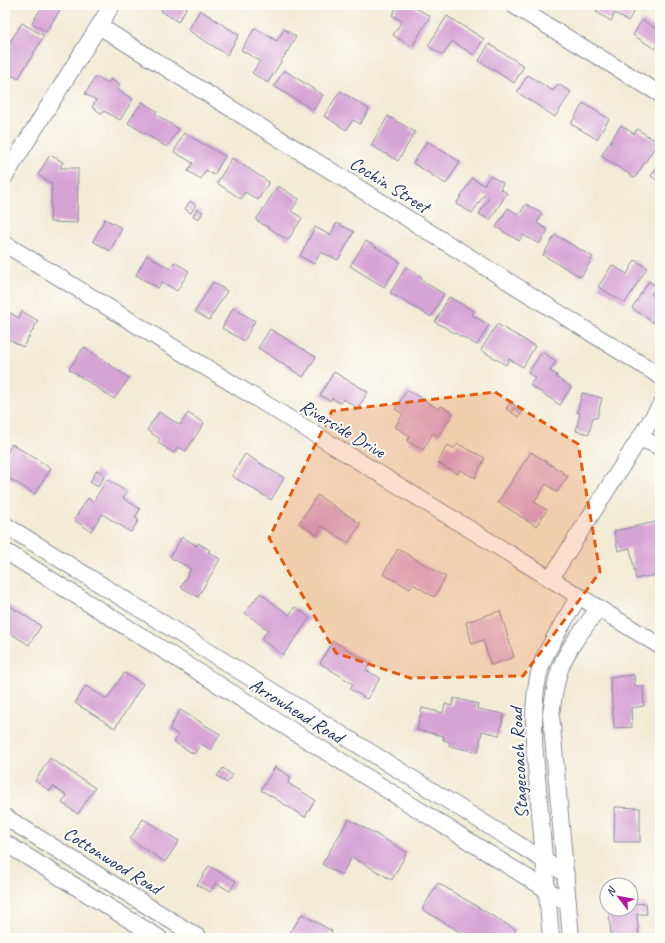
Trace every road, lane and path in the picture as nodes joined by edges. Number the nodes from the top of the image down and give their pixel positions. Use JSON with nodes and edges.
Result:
{"nodes":[{"id":1,"x":112,"y":5,"type":"edge"},
{"id":2,"x":514,"y":5,"type":"edge"},
{"id":3,"x":99,"y":26,"type":"junction"},
{"id":4,"x":660,"y":94,"type":"edge"},
{"id":5,"x":5,"y":176,"type":"edge"},
{"id":6,"x":5,"y":244,"type":"edge"},
{"id":7,"x":660,"y":376,"type":"edge"},
{"id":8,"x":660,"y":406,"type":"edge"},
{"id":9,"x":640,"y":438,"type":"junction"},
{"id":10,"x":660,"y":447,"type":"edge"},
{"id":11,"x":5,"y":525,"type":"edge"},
{"id":12,"x":5,"y":552,"type":"edge"},
{"id":13,"x":551,"y":578,"type":"junction"},
{"id":14,"x":579,"y":596,"type":"junction"},
{"id":15,"x":599,"y":608,"type":"junction"},
{"id":16,"x":660,"y":646,"type":"edge"},
{"id":17,"x":5,"y":817,"type":"edge"},
{"id":18,"x":5,"y":843,"type":"edge"},
{"id":19,"x":544,"y":860,"type":"junction"},
{"id":20,"x":566,"y":874,"type":"junction"},
{"id":21,"x":547,"y":890,"type":"junction"},
{"id":22,"x":568,"y":903,"type":"junction"},
{"id":23,"x":159,"y":938,"type":"edge"},
{"id":24,"x":199,"y":938,"type":"edge"},
{"id":25,"x":551,"y":938,"type":"edge"},
{"id":26,"x":571,"y":938,"type":"edge"}],
"edges":[{"from":1,"to":3,"type":"street"},
{"from":2,"to":4,"type":"street"},
{"from":3,"to":5,"type":"street"},
{"from":3,"to":7,"type":"street","name":"Cochin Street"},
{"from":6,"to":13,"type":"street","name":"Riverside Drive"},
{"from":8,"to":9,"type":"street"},
{"from":9,"to":10,"type":"street"},
{"from":9,"to":13,"type":"street"},
{"from":11,"to":19,"type":"street","name":"Arrowhead Road"},
{"from":12,"to":21,"type":"street","name":"Arrowhead Road"},
{"from":13,"to":14,"type":"street","name":"Riverside Drive"},
{"from":14,"to":15,"type":"street","name":"Riverside Drive"},
{"from":14,"to":19,"type":"street","name":"Stagecoach Road"},
{"from":15,"to":16,"type":"street","name":"Riverside Drive"},
{"from":15,"to":20,"type":"street","name":"Stagecoach Road"},
{"from":17,"to":24,"type":"street","name":"Cottonwood Road"},
{"from":18,"to":23,"type":"street"},
{"from":19,"to":20,"type":"street","name":"Arrowhead Road"},
{"from":19,"to":21,"type":"street","name":"Stagecoach Road"},
{"from":20,"to":22,"type":"street","name":"Stagecoach Road"},
{"from":21,"to":22,"type":"street","name":"Arrowhead Road"},
{"from":21,"to":25,"type":"street","name":"Stagecoach Road"},
{"from":22,"to":26,"type":"street","name":"Stagecoach Road"}]}
